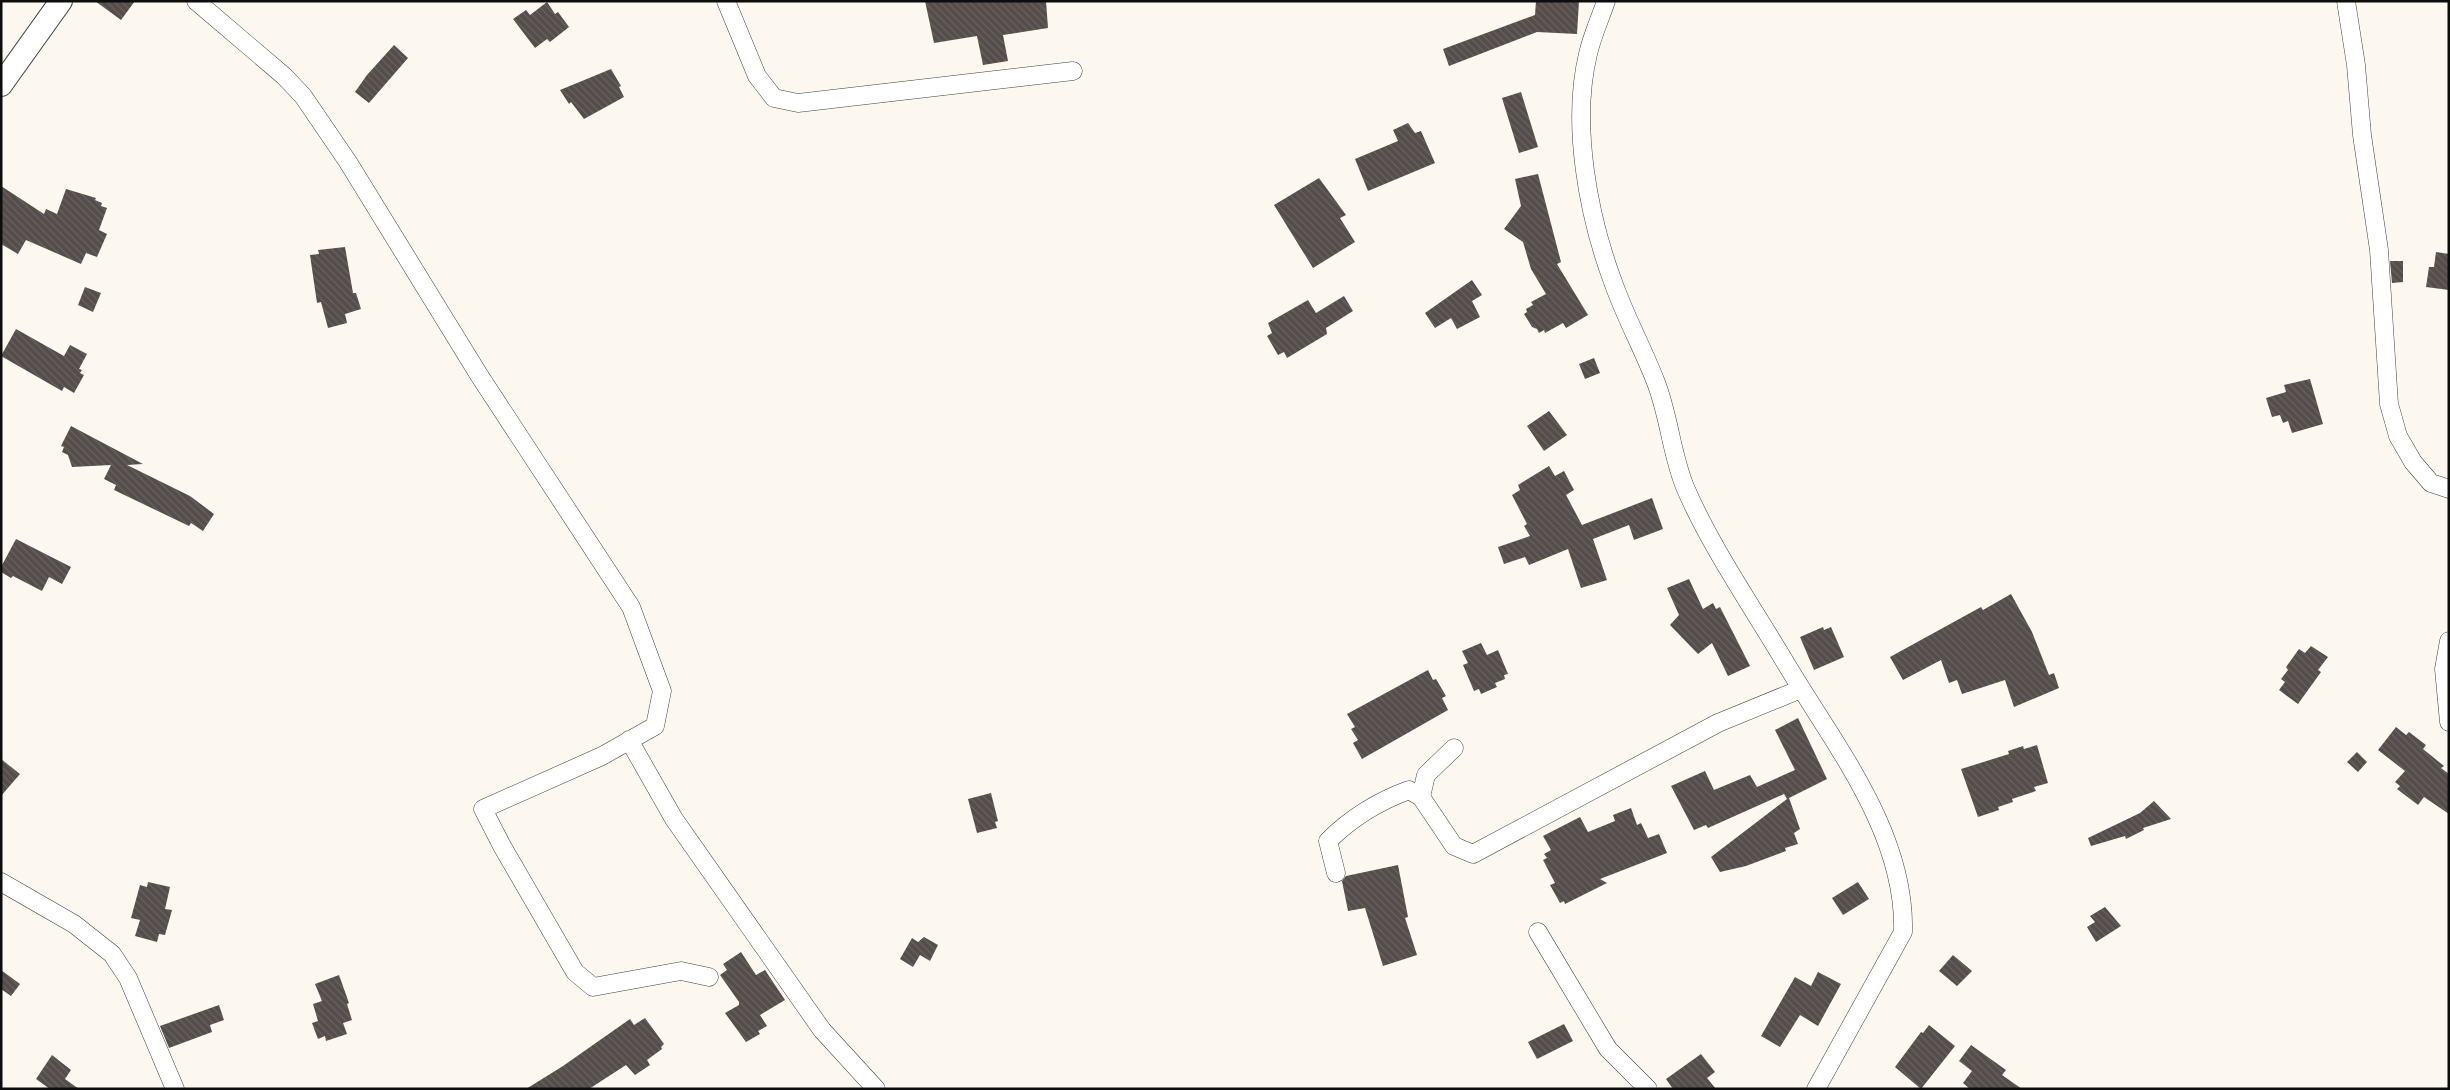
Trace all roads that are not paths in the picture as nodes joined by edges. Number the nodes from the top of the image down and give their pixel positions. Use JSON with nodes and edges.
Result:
{"nodes":[{"id":1,"x":61,"y":1,"type":"edge"},
{"id":2,"x":196,"y":1,"type":"edge"},
{"id":3,"x":726,"y":1,"type":"edge"},
{"id":4,"x":1606,"y":1,"type":"edge"},
{"id":5,"x":2346,"y":1,"type":"edge"},
{"id":6,"x":1073,"y":70,"type":"dead end"},
{"id":7,"x":1,"y":85,"type":"edge"},
{"id":8,"x":2449,"y":489,"type":"edge"},
{"id":9,"x":2449,"y":641,"type":"edge"},
{"id":10,"x":1801,"y":689,"type":"junction"},
{"id":11,"x":2449,"y":722,"type":"edge"},
{"id":12,"x":629,"y":740,"type":"junction"},
{"id":13,"x":1454,"y":748,"type":"dead end"},
{"id":14,"x":1421,"y":797,"type":"junction"},
{"id":15,"x":1336,"y":873,"type":"dead end"},
{"id":16,"x":1,"y":882,"type":"edge"},
{"id":17,"x":1538,"y":932,"type":"dead end"},
{"id":18,"x":708,"y":977,"type":"dead end"},
{"id":19,"x":175,"y":1089,"type":"edge"},
{"id":20,"x":876,"y":1089,"type":"edge"},
{"id":21,"x":1648,"y":1089,"type":"edge"},
{"id":22,"x":1816,"y":1089,"type":"edge"}],
"edges":[{"from":1,"to":7,"type":"street"},
{"from":2,"to":12,"type":"street"},
{"from":3,"to":6,"type":"street"},
{"from":4,"to":10,"type":"street"},
{"from":5,"to":8,"type":"street"},
{"from":9,"to":11,"type":"street"},
{"from":10,"to":14,"type":"street"},
{"from":10,"to":22,"type":"street"},
{"from":12,"to":18,"type":"street"},
{"from":12,"to":20,"type":"street"},
{"from":13,"to":14,"type":"street"},
{"from":14,"to":15,"type":"street"},
{"from":16,"to":19,"type":"street"},
{"from":17,"to":21,"type":"street"}]}
